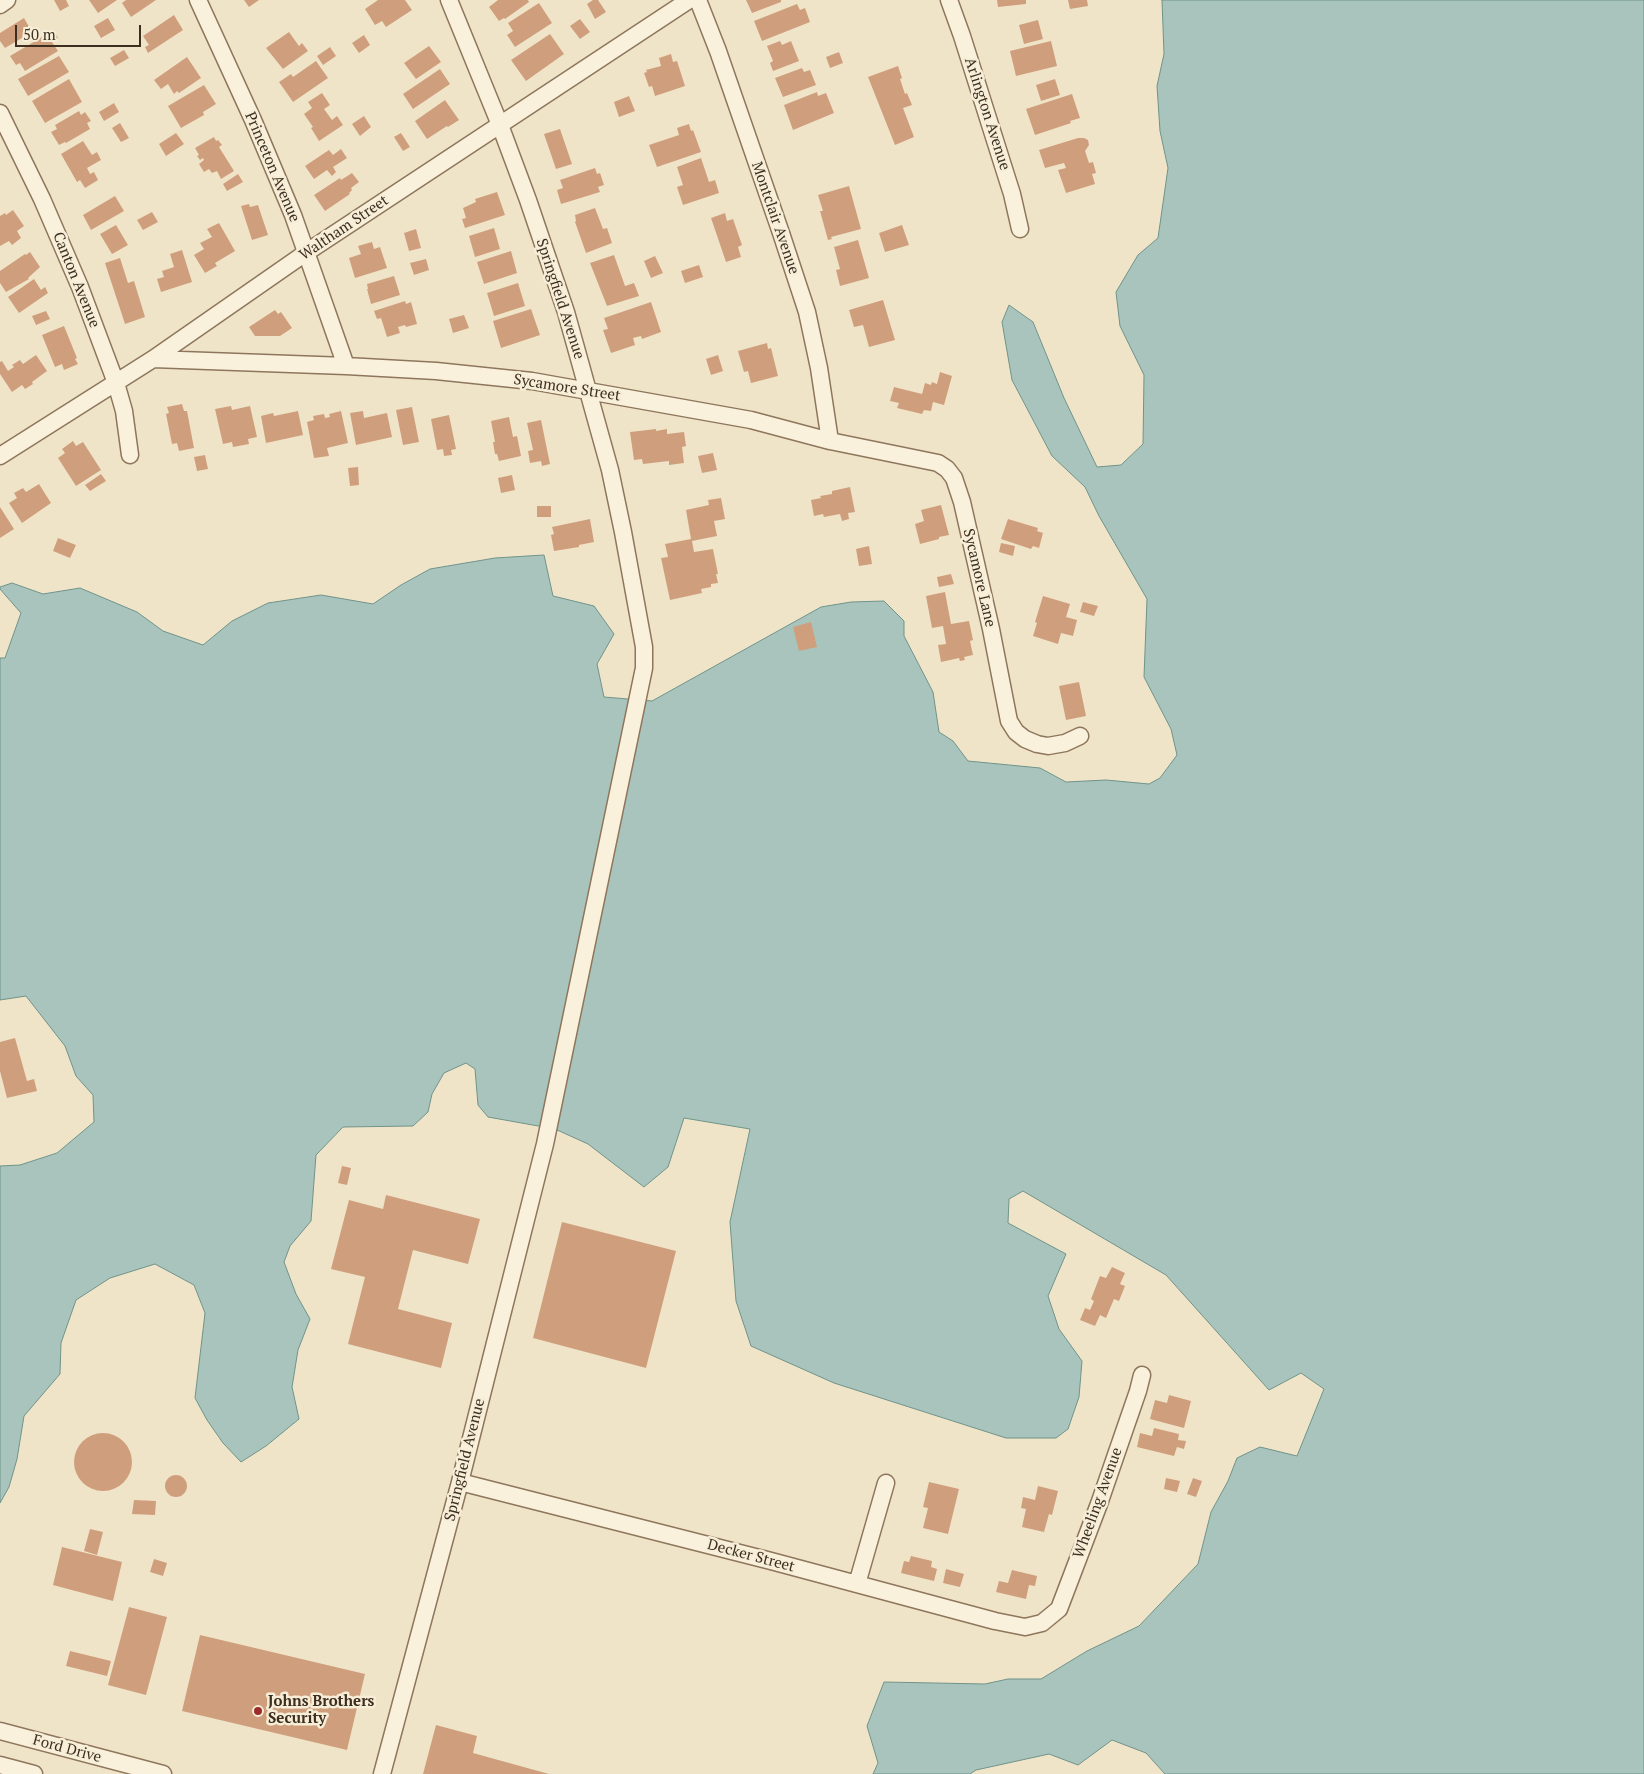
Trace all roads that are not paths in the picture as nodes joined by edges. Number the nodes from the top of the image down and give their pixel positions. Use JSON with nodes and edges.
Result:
{"nodes":[{"id":1,"x":7,"y":0,"type":"edge"},
{"id":2,"x":198,"y":0,"type":"edge"},
{"id":3,"x":449,"y":0,"type":"edge"},
{"id":4,"x":689,"y":0,"type":"edge"},
{"id":5,"x":698,"y":0,"type":"edge"},
{"id":6,"x":949,"y":0,"type":"edge"},
{"id":7,"x":0,"y":5,"type":"edge"},
{"id":8,"x":0,"y":113,"type":"edge"},
{"id":9,"x":500,"y":125,"type":"junction"},
{"id":10,"x":1020,"y":229,"type":"dead end"},
{"id":11,"x":307,"y":252,"type":"junction"},
{"id":12,"x":153,"y":359,"type":"junction"},
{"id":13,"x":346,"y":366,"type":"junction"},
{"id":14,"x":116,"y":383,"type":"junction"},
{"id":15,"x":588,"y":391,"type":"junction"},
{"id":16,"x":830,"y":441,"type":"junction"},
{"id":17,"x":130,"y":455,"type":"dead end"},
{"id":18,"x":0,"y":456,"type":"edge"},
{"id":19,"x":959,"y":492,"type":"joint"},
{"id":20,"x":1080,"y":736,"type":"dead end"},
{"id":21,"x":1142,"y":1375,"type":"dead end"},
{"id":22,"x":460,"y":1482,"type":"junction"},
{"id":23,"x":886,"y":1483,"type":"dead end"},
{"id":24,"x":858,"y":1584,"type":"junction"},
{"id":25,"x":1042,"y":1624,"type":"joint"},
{"id":26,"x":0,"y":1731,"type":"edge"},
{"id":27,"x":0,"y":1765,"type":"edge"},
{"id":28,"x":34,"y":1774,"type":"edge"},
{"id":29,"x":163,"y":1774,"type":"edge"},
{"id":30,"x":382,"y":1774,"type":"edge"}],
"edges":[{"from":1,"to":7,"type":"street"},
{"from":2,"to":11,"type":"street","name":"Princeton Avenue"},
{"from":3,"to":9,"type":"street","name":"Springfield Avenue"},
{"from":4,"to":9,"type":"street","name":"Waltham Street"},
{"from":5,"to":16,"type":"street","name":"Montclair Avenue"},
{"from":6,"to":10,"type":"street","name":"Arlington Avenue"},
{"from":8,"to":14,"type":"street","name":"Canton Avenue"},
{"from":9,"to":11,"type":"street","name":"Waltham Street"},
{"from":9,"to":15,"type":"street","name":"Springfield Avenue"},
{"from":11,"to":12,"type":"street","name":"Waltham Street"},
{"from":11,"to":13,"type":"street","name":"Princeton Avenue"},
{"from":12,"to":13,"type":"street","name":"Sycamore Street"},
{"from":12,"to":14,"type":"street","name":"Waltham Street"},
{"from":13,"to":15,"type":"street","name":"Sycamore Street"},
{"from":14,"to":17,"type":"street","name":"Canton Avenue"},
{"from":14,"to":18,"type":"street","name":"Waltham Street"},
{"from":15,"to":16,"type":"street","name":"Sycamore Street"},
{"from":15,"to":22,"type":"street","name":"Springfield Avenue"},
{"from":16,"to":19,"type":"street","name":"Sycamore Street"},
{"from":19,"to":20,"type":"street","name":"Sycamore Lane"},
{"from":21,"to":25,"type":"street","name":"Wheeling Avenue"},
{"from":22,"to":24,"type":"street","name":"Decker Street"},
{"from":22,"to":30,"type":"street","name":"Springfield Avenue"},
{"from":23,"to":24,"type":"street"},
{"from":24,"to":25,"type":"street","name":"Decker Street"},
{"from":26,"to":29,"type":"street","name":"Ford Drive"},
{"from":27,"to":28,"type":"street"}]}
